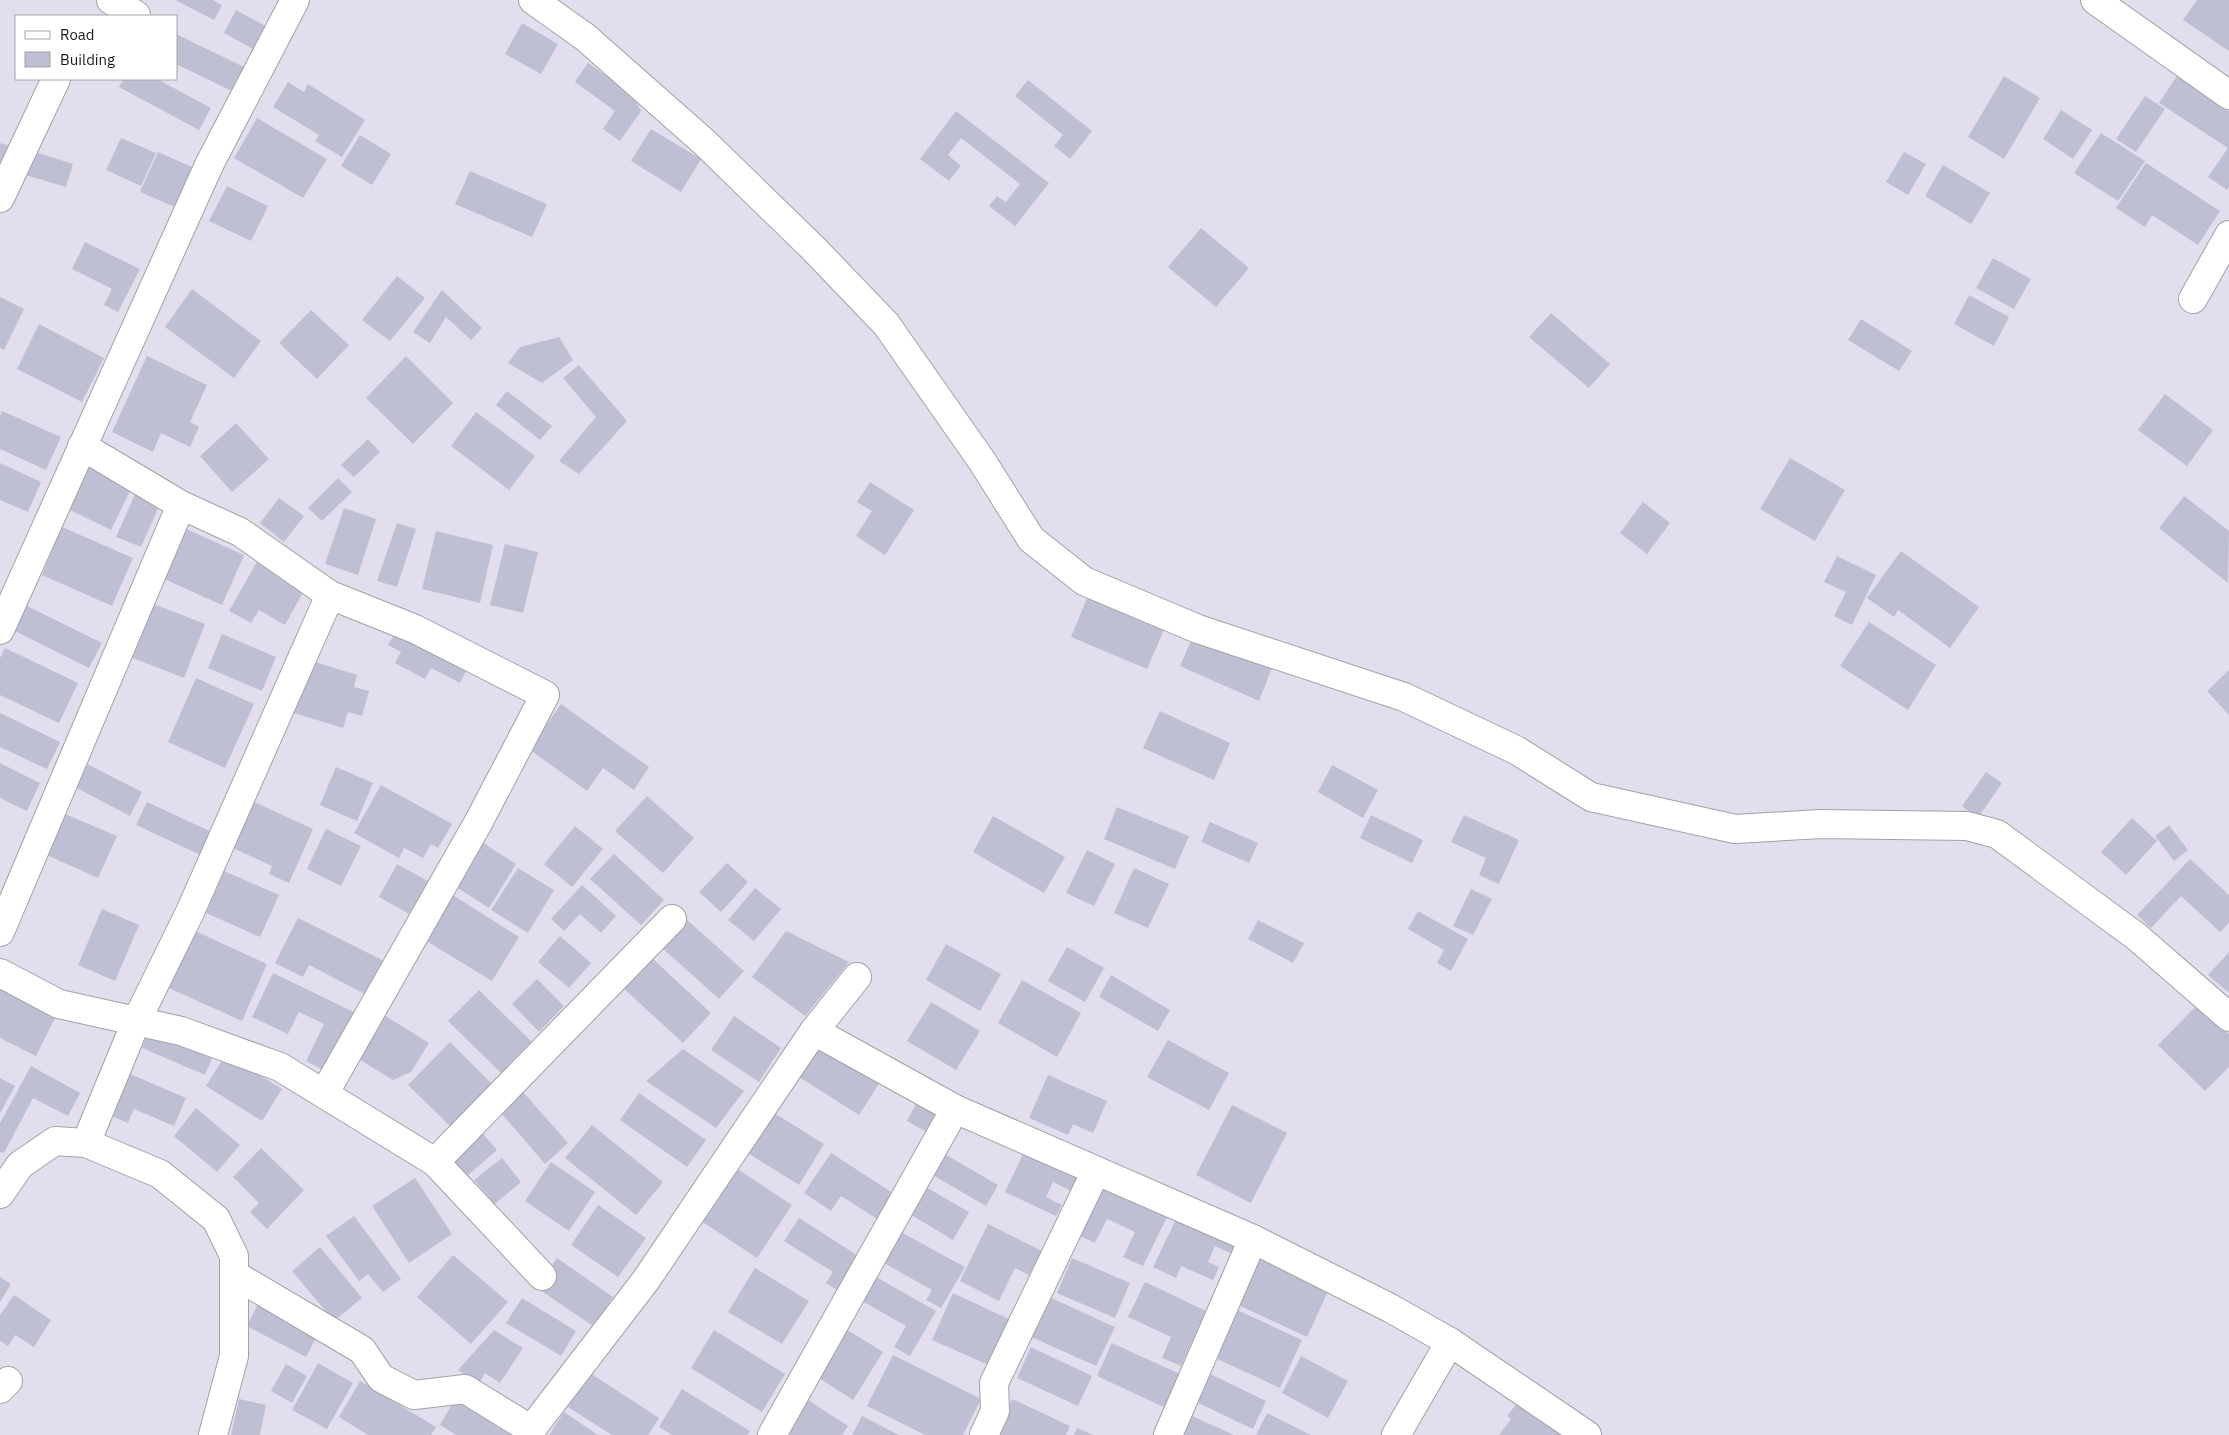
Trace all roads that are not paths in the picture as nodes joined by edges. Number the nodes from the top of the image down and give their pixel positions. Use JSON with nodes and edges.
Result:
{"nodes":[{"id":1,"x":110,"y":0,"type":"edge"},
{"id":2,"x":295,"y":0,"type":"edge"},
{"id":3,"x":533,"y":0,"type":"edge"},
{"id":4,"x":2095,"y":0,"type":"edge"},
{"id":5,"x":96,"y":15,"type":"edge"},
{"id":6,"x":136,"y":15,"type":"edge"},
{"id":7,"x":56,"y":80,"type":"edge"},
{"id":8,"x":2229,"y":95,"type":"edge"},
{"id":9,"x":0,"y":198,"type":"edge"},
{"id":10,"x":2229,"y":235,"type":"edge"},
{"id":11,"x":2192,"y":299,"type":"dead end"},
{"id":12,"x":82,"y":446,"type":"junction"},
{"id":13,"x":181,"y":505,"type":"junction"},
{"id":14,"x":330,"y":595,"type":"junction"},
{"id":15,"x":0,"y":630,"type":"edge"},
{"id":16,"x":672,"y":919,"type":"dead end"},
{"id":17,"x":0,"y":932,"type":"edge"},
{"id":18,"x":0,"y":973,"type":"edge"},
{"id":19,"x":857,"y":978,"type":"dead end"},
{"id":20,"x":2229,"y":1017,"type":"edge"},
{"id":21,"x":136,"y":1022,"type":"junction"},
{"id":22,"x":814,"y":1031,"type":"junction"},
{"id":23,"x":324,"y":1094,"type":"junction"},
{"id":24,"x":955,"y":1109,"type":"junction"},
{"id":25,"x":86,"y":1143,"type":"junction"},
{"id":26,"x":435,"y":1162,"type":"junction"},
{"id":27,"x":1096,"y":1171,"type":"junction"},
{"id":28,"x":0,"y":1194,"type":"edge"},
{"id":29,"x":1253,"y":1239,"type":"junction"},
{"id":30,"x":235,"y":1275,"type":"junction"},
{"id":31,"x":542,"y":1276,"type":"dead end"},
{"id":32,"x":1450,"y":1342,"type":"junction"},
{"id":33,"x":528,"y":1432,"type":"edge"},
{"id":34,"x":213,"y":1435,"type":"edge"},
{"id":35,"x":772,"y":1435,"type":"edge"},
{"id":36,"x":984,"y":1435,"type":"edge"},
{"id":37,"x":1168,"y":1435,"type":"edge"},
{"id":38,"x":1396,"y":1435,"type":"edge"},
{"id":39,"x":1587,"y":1435,"type":"edge"}],
"edges":[{"from":1,"to":5,"type":"street"},
{"from":1,"to":6,"type":"street"},
{"from":2,"to":12,"type":"street"},
{"from":3,"to":20,"type":"street"},
{"from":4,"to":8,"type":"street"},
{"from":7,"to":9,"type":"street"},
{"from":10,"to":11,"type":"street"},
{"from":12,"to":13,"type":"street"},
{"from":12,"to":15,"type":"street"},
{"from":13,"to":14,"type":"street"},
{"from":13,"to":17,"type":"street"},
{"from":14,"to":21,"type":"street"},
{"from":14,"to":23,"type":"street"},
{"from":16,"to":26,"type":"street"},
{"from":18,"to":21,"type":"street"},
{"from":19,"to":22,"type":"street"},
{"from":21,"to":23,"type":"street"},
{"from":21,"to":25,"type":"street"},
{"from":22,"to":24,"type":"street"},
{"from":22,"to":33,"type":"street"},
{"from":23,"to":26,"type":"street"},
{"from":24,"to":27,"type":"street"},
{"from":24,"to":35,"type":"street"},
{"from":25,"to":28,"type":"street"},
{"from":25,"to":30,"type":"street"},
{"from":26,"to":31,"type":"street"},
{"from":27,"to":29,"type":"street"},
{"from":27,"to":36,"type":"street"},
{"from":29,"to":32,"type":"street"},
{"from":29,"to":37,"type":"street"},
{"from":30,"to":33,"type":"street"},
{"from":30,"to":34,"type":"street"},
{"from":32,"to":38,"type":"street"},
{"from":32,"to":39,"type":"street"}]}
